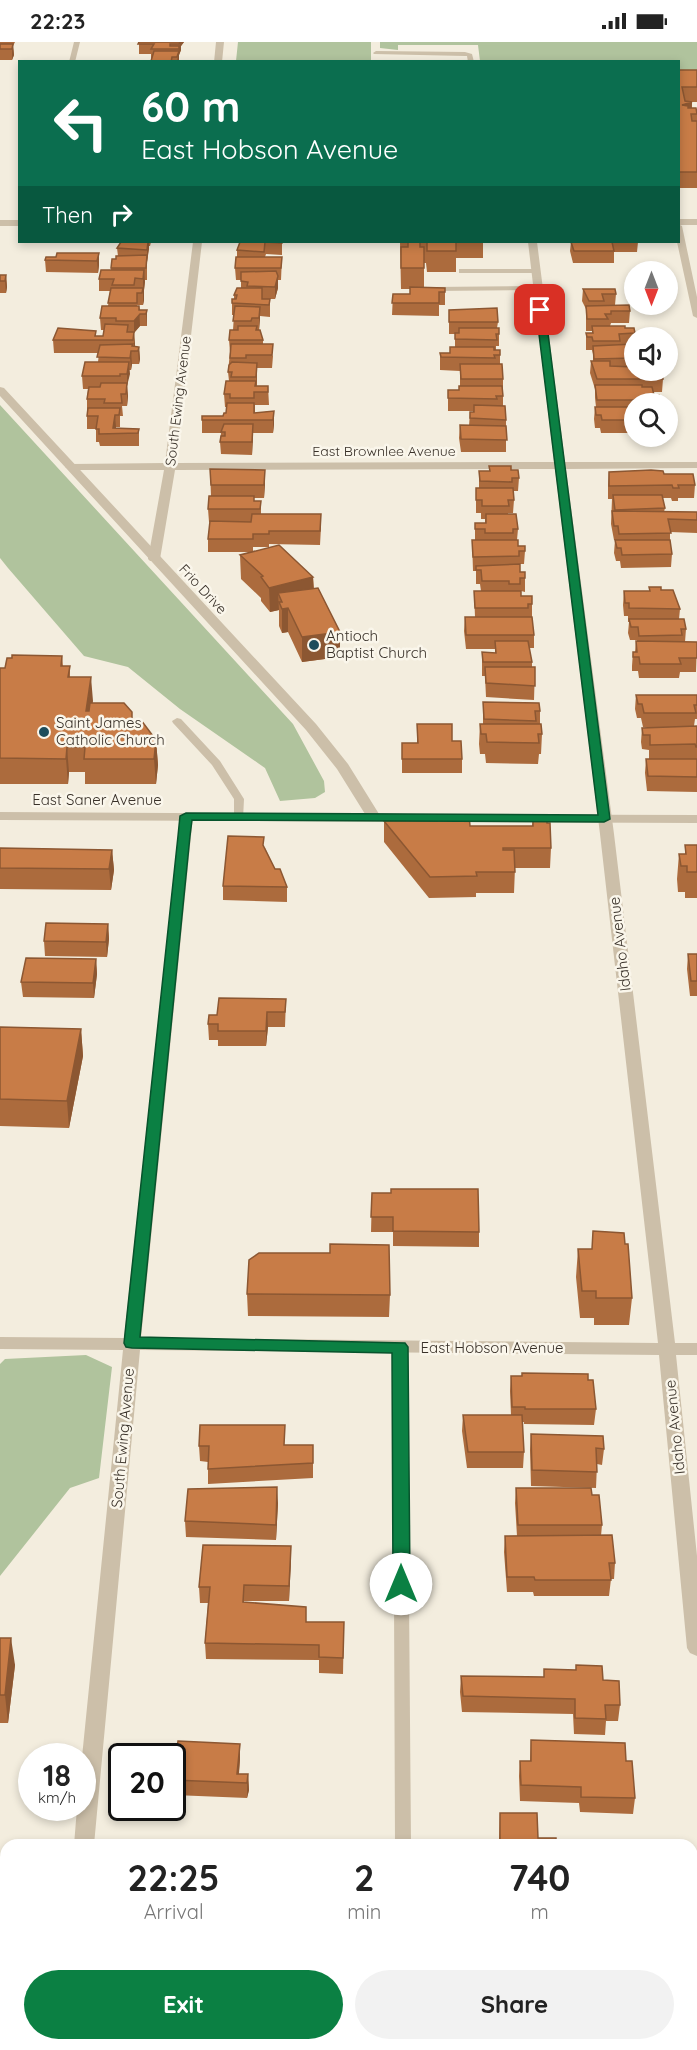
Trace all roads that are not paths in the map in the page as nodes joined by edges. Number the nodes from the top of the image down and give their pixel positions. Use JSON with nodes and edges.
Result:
{"nodes":[{"id":1,"x":76,"y":42,"type":"edge"},
{"id":2,"x":220,"y":42,"type":"edge"},
{"id":3,"x":376,"y":42,"type":"edge"},
{"id":4,"x":376,"y":57,"type":"edge"},
{"id":5,"x":72,"y":60,"type":"edge"},
{"id":6,"x":218,"y":60,"type":"edge"},
{"id":7,"x":471,"y":60,"type":"edge"},
{"id":8,"x":697,"y":222,"type":"edge"},
{"id":9,"x":0,"y":223,"type":"edge"},
{"id":10,"x":18,"y":223,"type":"edge"},
{"id":11,"x":680,"y":224,"type":"edge"},
{"id":12,"x":680,"y":234,"type":"edge"},
{"id":13,"x":197,"y":243,"type":"edge"},
{"id":14,"x":532,"y":243,"type":"edge"},
{"id":15,"x":462,"y":271,"type":"dead end"},
{"id":16,"x":536,"y":271,"type":"junction"},
{"id":17,"x":538,"y":288,"type":"junction"},
{"id":18,"x":433,"y":289,"type":"edge"},
{"id":19,"x":697,"y":316,"type":"edge"},
{"id":20,"x":0,"y":390,"type":"edge"},
{"id":21,"x":697,"y":465,"type":"edge"},
{"id":22,"x":170,"y":466,"type":"junction"},
{"id":23,"x":560,"y":466,"type":"junction"},
{"id":24,"x":71,"y":467,"type":"junction"},
{"id":25,"x":154,"y":559,"type":"junction"},
{"id":26,"x":177,"y":721,"type":"dead end"},
{"id":27,"x":0,"y":816,"type":"edge"},
{"id":28,"x":186,"y":816,"type":"junction"},
{"id":29,"x":239,"y":817,"type":"junction"},
{"id":30,"x":374,"y":817,"type":"junction"},
{"id":31,"x":604,"y":819,"type":"junction"},
{"id":32,"x":697,"y":819,"type":"edge"},
{"id":33,"x":0,"y":1343,"type":"edge"},
{"id":34,"x":132,"y":1343,"type":"junction"},
{"id":35,"x":400,"y":1347,"type":"junction"},
{"id":36,"x":668,"y":1349,"type":"junction"},
{"id":37,"x":697,"y":1349,"type":"edge"},
{"id":38,"x":696,"y":1629,"type":"edge"},
{"id":39,"x":697,"y":1648,"type":"edge"},
{"id":40,"x":85,"y":1839,"type":"edge"},
{"id":41,"x":403,"y":1839,"type":"edge"}],
"edges":[{"from":1,"to":5,"type":"lane"},
{"from":2,"to":6,"type":"street"},
{"from":3,"to":4,"type":"lane"},
{"from":4,"to":7,"type":"lane"},
{"from":8,"to":11,"type":"street"},
{"from":9,"to":10,"type":"street"},
{"from":12,"to":19,"type":"lane"},
{"from":13,"to":22,"type":"street","name":"South Ewing Avenue"},
{"from":14,"to":16,"type":"street","name":"Idaho Avenue"},
{"from":15,"to":16,"type":"lane"},
{"from":16,"to":17,"type":"street","name":"Idaho Avenue"},
{"from":17,"to":18,"type":"lane"},
{"from":17,"to":23,"type":"street","name":"Idaho Avenue"},
{"from":20,"to":24,"type":"street","name":"Frio Drive"},
{"from":21,"to":23,"type":"street","name":"East Brownlee Avenue"},
{"from":22,"to":23,"type":"street","name":"East Brownlee Avenue"},
{"from":22,"to":24,"type":"street","name":"East Brownlee Avenue"},
{"from":22,"to":25,"type":"street","name":"South Ewing Avenue"},
{"from":23,"to":31,"type":"street","name":"Idaho Avenue"},
{"from":24,"to":25,"type":"street","name":"Frio Drive"},
{"from":25,"to":30,"type":"street","name":"Frio Drive"},
{"from":26,"to":29,"type":"lane"},
{"from":27,"to":28,"type":"street","name":"East Saner Avenue"},
{"from":28,"to":29,"type":"street","name":"East Saner Avenue"},
{"from":28,"to":34,"type":"street","name":"South Ewing Avenue"},
{"from":29,"to":30,"type":"street","name":"East Saner Avenue"},
{"from":30,"to":31,"type":"street","name":"East Saner Avenue"},
{"from":31,"to":32,"type":"street","name":"East Saner Avenue"},
{"from":31,"to":36,"type":"street","name":"Idaho Avenue"},
{"from":33,"to":34,"type":"street","name":"East Hobson Avenue"},
{"from":34,"to":35,"type":"street","name":"East Hobson Avenue"},
{"from":34,"to":40,"type":"street","name":"South Ewing Avenue"},
{"from":35,"to":36,"type":"street","name":"East Hobson Avenue"},
{"from":35,"to":41,"type":"lane"},
{"from":36,"to":37,"type":"street","name":"East Hobson Avenue"},
{"from":36,"to":38,"type":"street","name":"Idaho Avenue"},
{"from":38,"to":39,"type":"street","name":"Idaho Avenue"}]}
